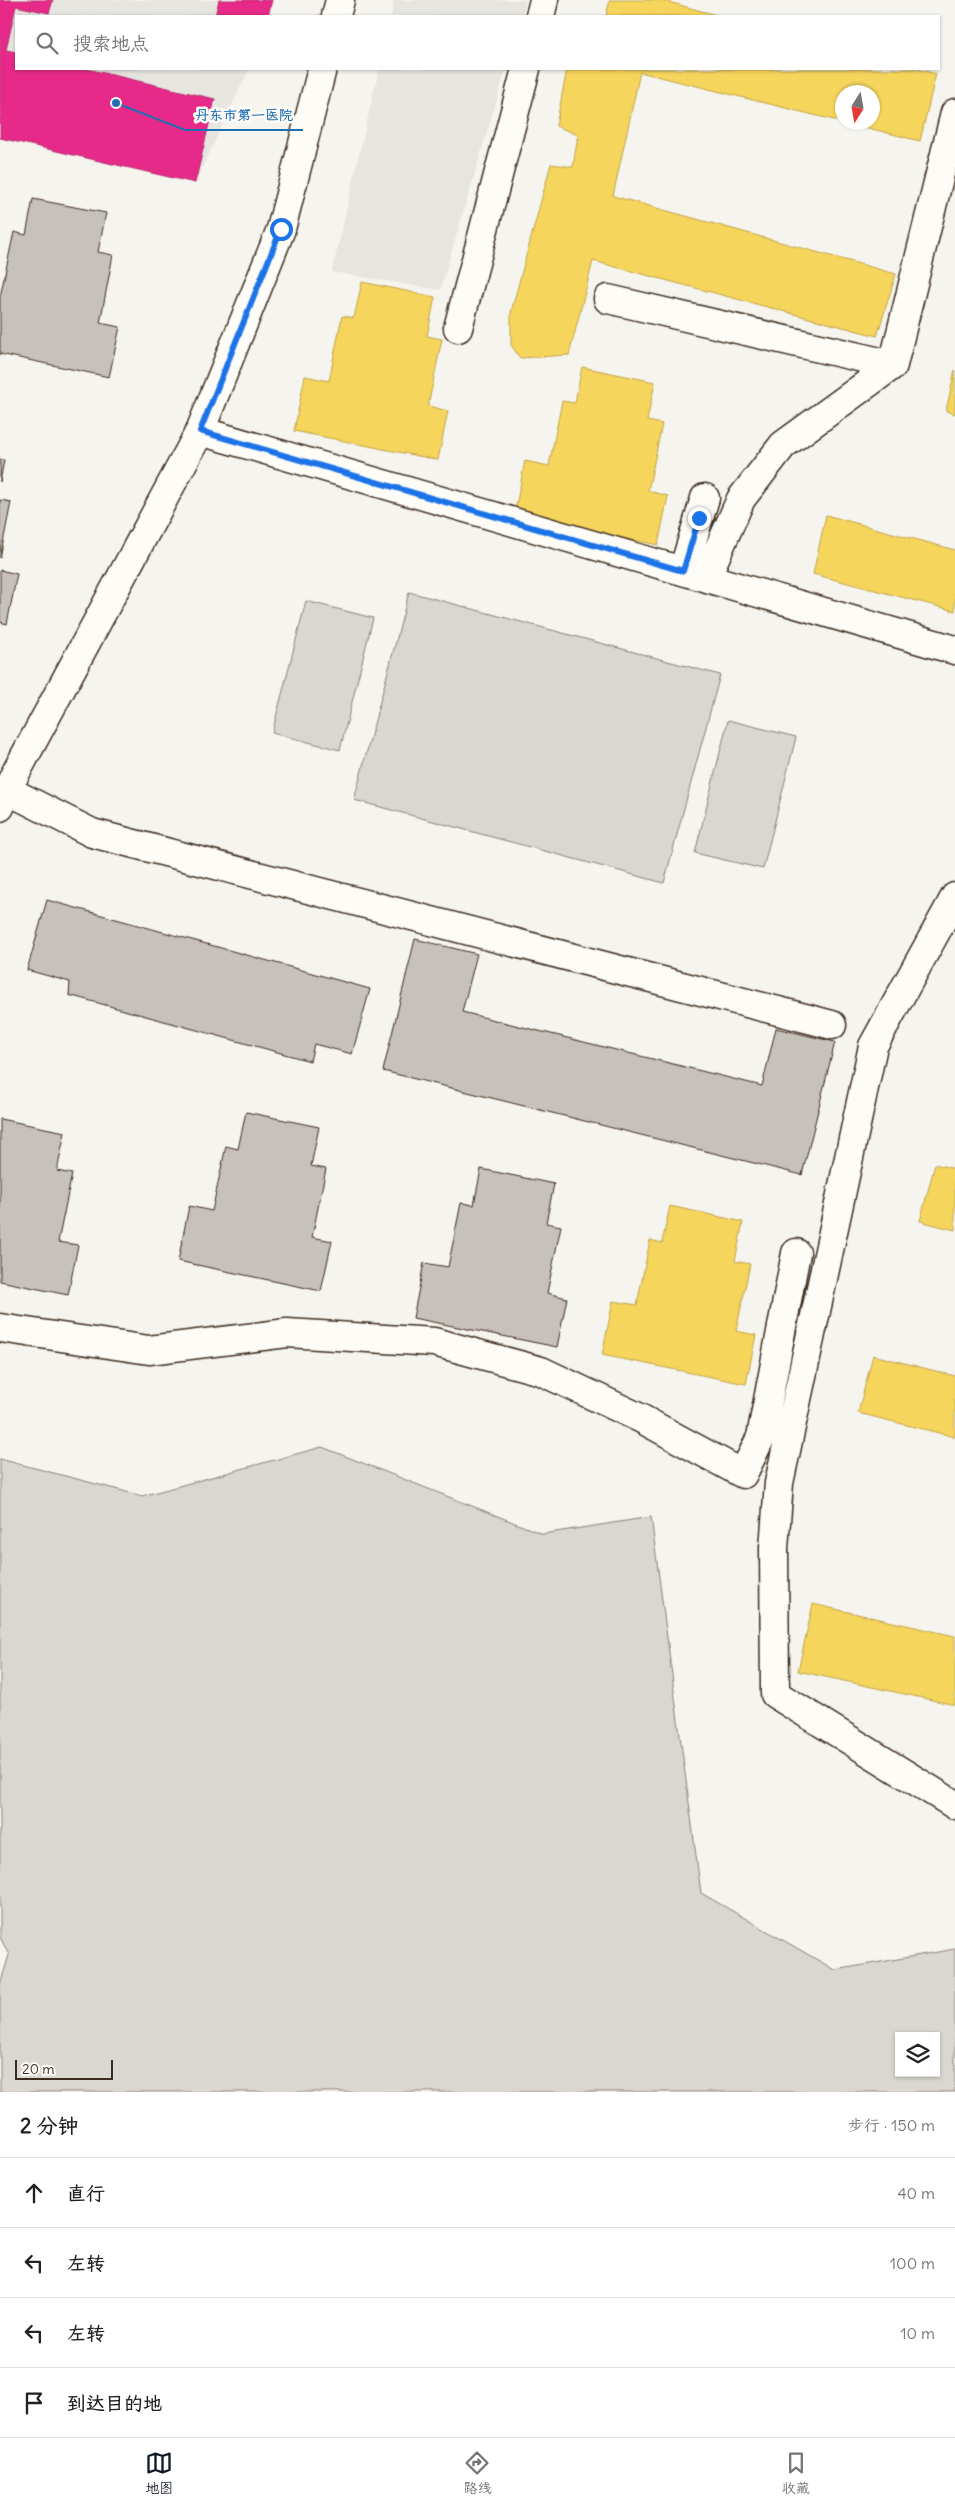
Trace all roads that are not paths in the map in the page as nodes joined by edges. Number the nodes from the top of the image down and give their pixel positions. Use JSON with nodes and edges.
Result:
{"nodes":[{"id":1,"x":340,"y":0,"type":"edge"},
{"id":2,"x":544,"y":0,"type":"edge"},
{"id":3,"x":336,"y":15,"type":"edge"},
{"id":4,"x":540,"y":15,"type":"edge"},
{"id":5,"x":322,"y":70,"type":"edge"},
{"id":6,"x":526,"y":70,"type":"edge"},
{"id":7,"x":955,"y":113,"type":"edge"},
{"id":8,"x":608,"y":299,"type":"dead end"},
{"id":9,"x":458,"y":328,"type":"dead end"},
{"id":10,"x":893,"y":365,"type":"junction"},
{"id":11,"x":200,"y":431,"type":"junction"},
{"id":12,"x":705,"y":498,"type":"dead end"},
{"id":13,"x":695,"y":574,"type":"junction"},
{"id":14,"x":955,"y":650,"type":"edge"},
{"id":15,"x":4,"y":798,"type":"edge"},
{"id":16,"x":955,"y":897,"type":"edge"},
{"id":17,"x":832,"y":1025,"type":"dead end"},
{"id":18,"x":796,"y":1253,"type":"dead end"},
{"id":19,"x":0,"y":1328,"type":"edge"},
{"id":20,"x":955,"y":1805,"type":"edge"}],
"edges":[{"from":1,"to":3,"type":"street"},
{"from":2,"to":4,"type":"street"},
{"from":5,"to":11,"type":"street"},
{"from":6,"to":9,"type":"street"},
{"from":7,"to":10,"type":"street"},
{"from":8,"to":10,"type":"street"},
{"from":10,"to":13,"type":"street"},
{"from":11,"to":13,"type":"street"},
{"from":11,"to":15,"type":"street"},
{"from":12,"to":13,"type":"street"},
{"from":13,"to":14,"type":"street"},
{"from":15,"to":17,"type":"street"},
{"from":16,"to":20,"type":"street"},
{"from":18,"to":19,"type":"street"}]}
